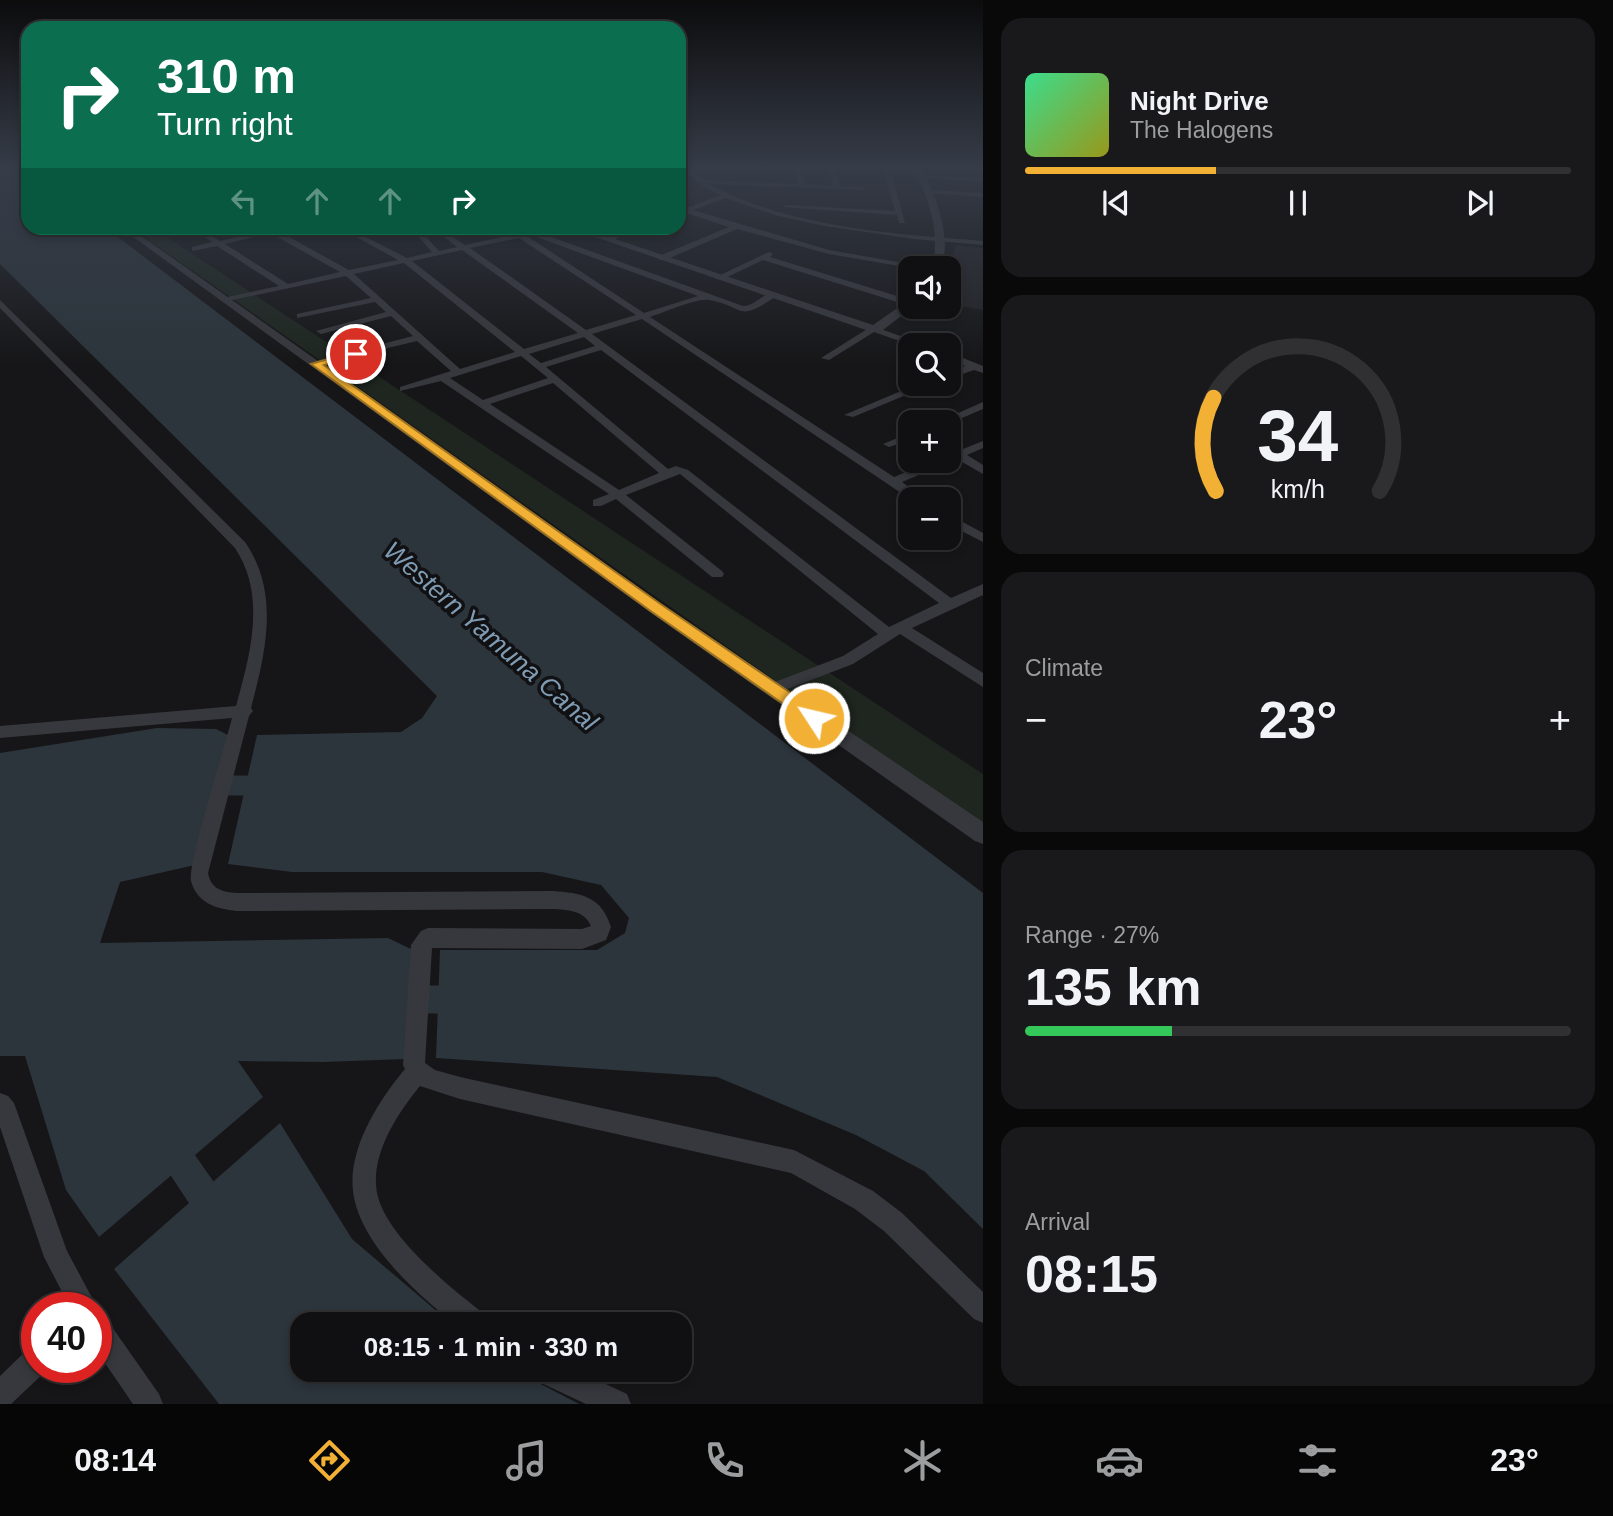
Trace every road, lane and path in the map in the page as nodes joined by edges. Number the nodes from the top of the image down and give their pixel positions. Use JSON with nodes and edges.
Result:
{"nodes":[{"id":1,"x":720,"y":234,"type":"edge"},
{"id":2,"x":759,"y":234,"type":"edge"},
{"id":3,"x":882,"y":234,"type":"edge"},
{"id":4,"x":905,"y":234,"type":"edge"},
{"id":5,"x":941,"y":234,"type":"edge"},
{"id":6,"x":135,"y":235,"type":"edge"},
{"id":7,"x":206,"y":235,"type":"edge"},
{"id":8,"x":248,"y":235,"type":"edge"},
{"id":9,"x":281,"y":235,"type":"edge"},
{"id":10,"x":357,"y":235,"type":"edge"},
{"id":11,"x":420,"y":235,"type":"edge"},
{"id":12,"x":447,"y":235,"type":"edge"},
{"id":13,"x":509,"y":235,"type":"edge"},
{"id":14,"x":523,"y":235,"type":"edge"},
{"id":15,"x":540,"y":235,"type":"edge"},
{"id":16,"x":595,"y":235,"type":"edge"},
{"id":17,"x":619,"y":235,"type":"edge"},
{"id":18,"x":906,"y":237,"type":"junction"},
{"id":19,"x":607,"y":239,"type":"junction"},
{"id":20,"x":943,"y":240,"type":"junction"},
{"id":21,"x":218,"y":243,"type":"junction"},
{"id":22,"x":792,"y":243,"type":"junction"},
{"id":23,"x":983,"y":243,"type":"edge"},
{"id":24,"x":195,"y":248,"type":"dead end"},
{"id":25,"x":467,"y":248,"type":"junction"},
{"id":26,"x":438,"y":254,"type":"junction"},
{"id":27,"x":940,"y":256,"type":"edge"},
{"id":28,"x":762,"y":257,"type":"junction"},
{"id":29,"x":662,"y":258,"type":"junction"},
{"id":30,"x":407,"y":261,"type":"junction"},
{"id":31,"x":898,"y":264,"type":"edge"},
{"id":32,"x":349,"y":274,"type":"junction"},
{"id":33,"x":718,"y":278,"type":"junction"},
{"id":34,"x":845,"y":283,"type":"junction"},
{"id":35,"x":287,"y":287,"type":"junction"},
{"id":36,"x":898,"y":291,"type":"edge"},
{"id":37,"x":772,"y":295,"type":"junction"},
{"id":38,"x":708,"y":296,"type":"junction"},
{"id":39,"x":379,"y":299,"type":"junction"},
{"id":40,"x":226,"y":300,"type":"junction"},
{"id":41,"x":898,"y":300,"type":"edge"},
{"id":42,"x":0,"y":303,"type":"edge"},
{"id":43,"x":898,"y":312,"type":"edge"},
{"id":44,"x":394,"y":313,"type":"junction"},
{"id":45,"x":300,"y":316,"type":"dead end"},
{"id":46,"x":642,"y":316,"type":"junction"},
{"id":47,"x":874,"y":329,"type":"junction"},
{"id":48,"x":321,"y":331,"type":"dead end"},
{"id":49,"x":584,"y":333,"type":"junction"},
{"id":50,"x":420,"y":337,"type":"junction"},
{"id":51,"x":898,"y":337,"type":"edge"},
{"id":52,"x":603,"y":347,"type":"junction"},
{"id":53,"x":523,"y":352,"type":"junction"},
{"id":54,"x":826,"y":358,"type":"dead end"},
{"id":55,"x":961,"y":360,"type":"edge"},
{"id":56,"x":316,"y":364,"type":"junction"},
{"id":57,"x":540,"y":366,"type":"junction"},
{"id":58,"x":979,"y":368,"type":"edge"},
{"id":59,"x":458,"y":372,"type":"junction"},
{"id":60,"x":961,"y":373,"type":"edge"},
{"id":61,"x":442,"y":377,"type":"junction"},
{"id":62,"x":555,"y":379,"type":"junction"},
{"id":63,"x":404,"y":389,"type":"dead end"},
{"id":64,"x":898,"y":396,"type":"edge"},
{"id":65,"x":483,"y":403,"type":"junction"},
{"id":66,"x":983,"y":405,"type":"edge"},
{"id":67,"x":961,"y":414,"type":"edge"},
{"id":68,"x":849,"y":415,"type":"dead end"},
{"id":69,"x":898,"y":441,"type":"edge"},
{"id":70,"x":889,"y":444,"type":"dead end"},
{"id":71,"x":983,"y":444,"type":"edge"},
{"id":72,"x":961,"y":454,"type":"edge"},
{"id":73,"x":961,"y":462,"type":"edge"},
{"id":74,"x":983,"y":470,"type":"edge"},
{"id":75,"x":915,"y":473,"type":"edge"},
{"id":76,"x":667,"y":474,"type":"junction"},
{"id":77,"x":893,"y":482,"type":"junction"},
{"id":78,"x":901,"y":487,"type":"edge"},
{"id":79,"x":617,"y":494,"type":"junction"},
{"id":80,"x":597,"y":502,"type":"dead end"},
{"id":81,"x":961,"y":525,"type":"edge"},
{"id":82,"x":983,"y":538,"type":"edge"},
{"id":83,"x":717,"y":574,"type":"dead end"},
{"id":84,"x":983,"y":589,"type":"edge"},
{"id":85,"x":950,"y":604,"type":"junction"},
{"id":86,"x":894,"y":631,"type":"junction"},
{"id":87,"x":983,"y":681,"type":"edge"},
{"id":88,"x":772,"y":689,"type":"junction"},
{"id":89,"x":245,"y":711,"type":"junction"},
{"id":90,"x":0,"y":732,"type":"edge"},
{"id":91,"x":983,"y":834,"type":"edge"},
{"id":92,"x":415,"y":1068,"type":"junction"},
{"id":93,"x":0,"y":1104,"type":"edge"},
{"id":94,"x":76,"y":1292,"type":"edge"},
{"id":95,"x":983,"y":1310,"type":"edge"},
{"id":96,"x":463,"y":1312,"type":"edge"},
{"id":97,"x":112,"y":1350,"type":"edge"},
{"id":98,"x":21,"y":1375,"type":"edge"},
{"id":99,"x":570,"y":1382,"type":"edge"},
{"id":100,"x":0,"y":1395,"type":"edge"},
{"id":101,"x":149,"y":1404,"type":"edge"},
{"id":102,"x":617,"y":1404,"type":"edge"}],
"edges":[{"from":1,"to":29,"type":"street"},
{"from":2,"to":22,"type":"street"},
{"from":3,"to":18,"type":"street"},
{"from":4,"to":18,"type":"street"},
{"from":5,"to":20,"type":"street"},
{"from":6,"to":40,"type":"street"},
{"from":7,"to":21,"type":"street"},
{"from":8,"to":21,"type":"street"},
{"from":9,"to":32,"type":"street"},
{"from":10,"to":30,"type":"street"},
{"from":11,"to":26,"type":"street"},
{"from":12,"to":25,"type":"street"},
{"from":13,"to":25,"type":"street"},
{"from":14,"to":46,"type":"street"},
{"from":15,"to":38,"type":"street"},
{"from":16,"to":19,"type":"street"},
{"from":17,"to":19,"type":"street"},
{"from":18,"to":20,"type":"street"},
{"from":19,"to":29,"type":"street"},
{"from":20,"to":23,"type":"street"},
{"from":20,"to":27,"type":"street"},
{"from":21,"to":24,"type":"street"},
{"from":21,"to":35,"type":"street"},
{"from":22,"to":28,"type":"street"},
{"from":22,"to":31,"type":"street"},
{"from":25,"to":26,"type":"street"},
{"from":25,"to":49,"type":"street"},
{"from":26,"to":30,"type":"street"},
{"from":28,"to":33,"type":"street"},
{"from":28,"to":34,"type":"street"},
{"from":29,"to":33,"type":"street"},
{"from":30,"to":32,"type":"street"},
{"from":30,"to":53,"type":"street"},
{"from":32,"to":35,"type":"street"},
{"from":32,"to":39,"type":"street"},
{"from":33,"to":37,"type":"street"},
{"from":34,"to":36,"type":"street"},
{"from":34,"to":41,"type":"street"},
{"from":35,"to":40,"type":"street"},
{"from":37,"to":38,"type":"street"},
{"from":37,"to":47,"type":"street"},
{"from":38,"to":46,"type":"street"},
{"from":39,"to":44,"type":"street"},
{"from":39,"to":45,"type":"street"},
{"from":40,"to":56,"type":"street"},
{"from":42,"to":89,"type":"street"},
{"from":43,"to":47,"type":"street"},
{"from":44,"to":48,"type":"street"},
{"from":44,"to":50,"type":"street"},
{"from":46,"to":49,"type":"street"},
{"from":46,"to":77,"type":"street"},
{"from":47,"to":51,"type":"street"},
{"from":47,"to":54,"type":"street"},
{"from":49,"to":52,"type":"street"},
{"from":49,"to":53,"type":"street"},
{"from":50,"to":56,"type":"street"},
{"from":50,"to":59,"type":"street"},
{"from":52,"to":57,"type":"street"},
{"from":52,"to":85,"type":"street"},
{"from":53,"to":57,"type":"street"},
{"from":53,"to":59,"type":"street"},
{"from":55,"to":58,"type":"street"},
{"from":56,"to":88,"type":"street"},
{"from":57,"to":62,"type":"street"},
{"from":58,"to":60,"type":"street"},
{"from":59,"to":61,"type":"street"},
{"from":61,"to":63,"type":"street"},
{"from":61,"to":65,"type":"street"},
{"from":62,"to":65,"type":"street"},
{"from":62,"to":76,"type":"street"},
{"from":64,"to":68,"type":"street"},
{"from":65,"to":79,"type":"street"},
{"from":66,"to":67,"type":"street"},
{"from":69,"to":70,"type":"street"},
{"from":71,"to":72,"type":"street"},
{"from":73,"to":74,"type":"street"},
{"from":75,"to":77,"type":"street"},
{"from":76,"to":79,"type":"street"},
{"from":76,"to":86,"type":"street"},
{"from":77,"to":78,"type":"street"},
{"from":79,"to":80,"type":"street"},
{"from":79,"to":83,"type":"street"},
{"from":81,"to":82,"type":"street"},
{"from":84,"to":85,"type":"street"},
{"from":85,"to":86,"type":"street"},
{"from":86,"to":87,"type":"street"},
{"from":86,"to":88,"type":"street"},
{"from":88,"to":91,"type":"street"},
{"from":89,"to":90,"type":"street"},
{"from":89,"to":92,"type":"street"},
{"from":92,"to":95,"type":"street"},
{"from":92,"to":96,"type":"street"},
{"from":93,"to":94,"type":"street"},
{"from":97,"to":101,"type":"street"},
{"from":98,"to":100,"type":"street"},
{"from":99,"to":102,"type":"street"}]}
